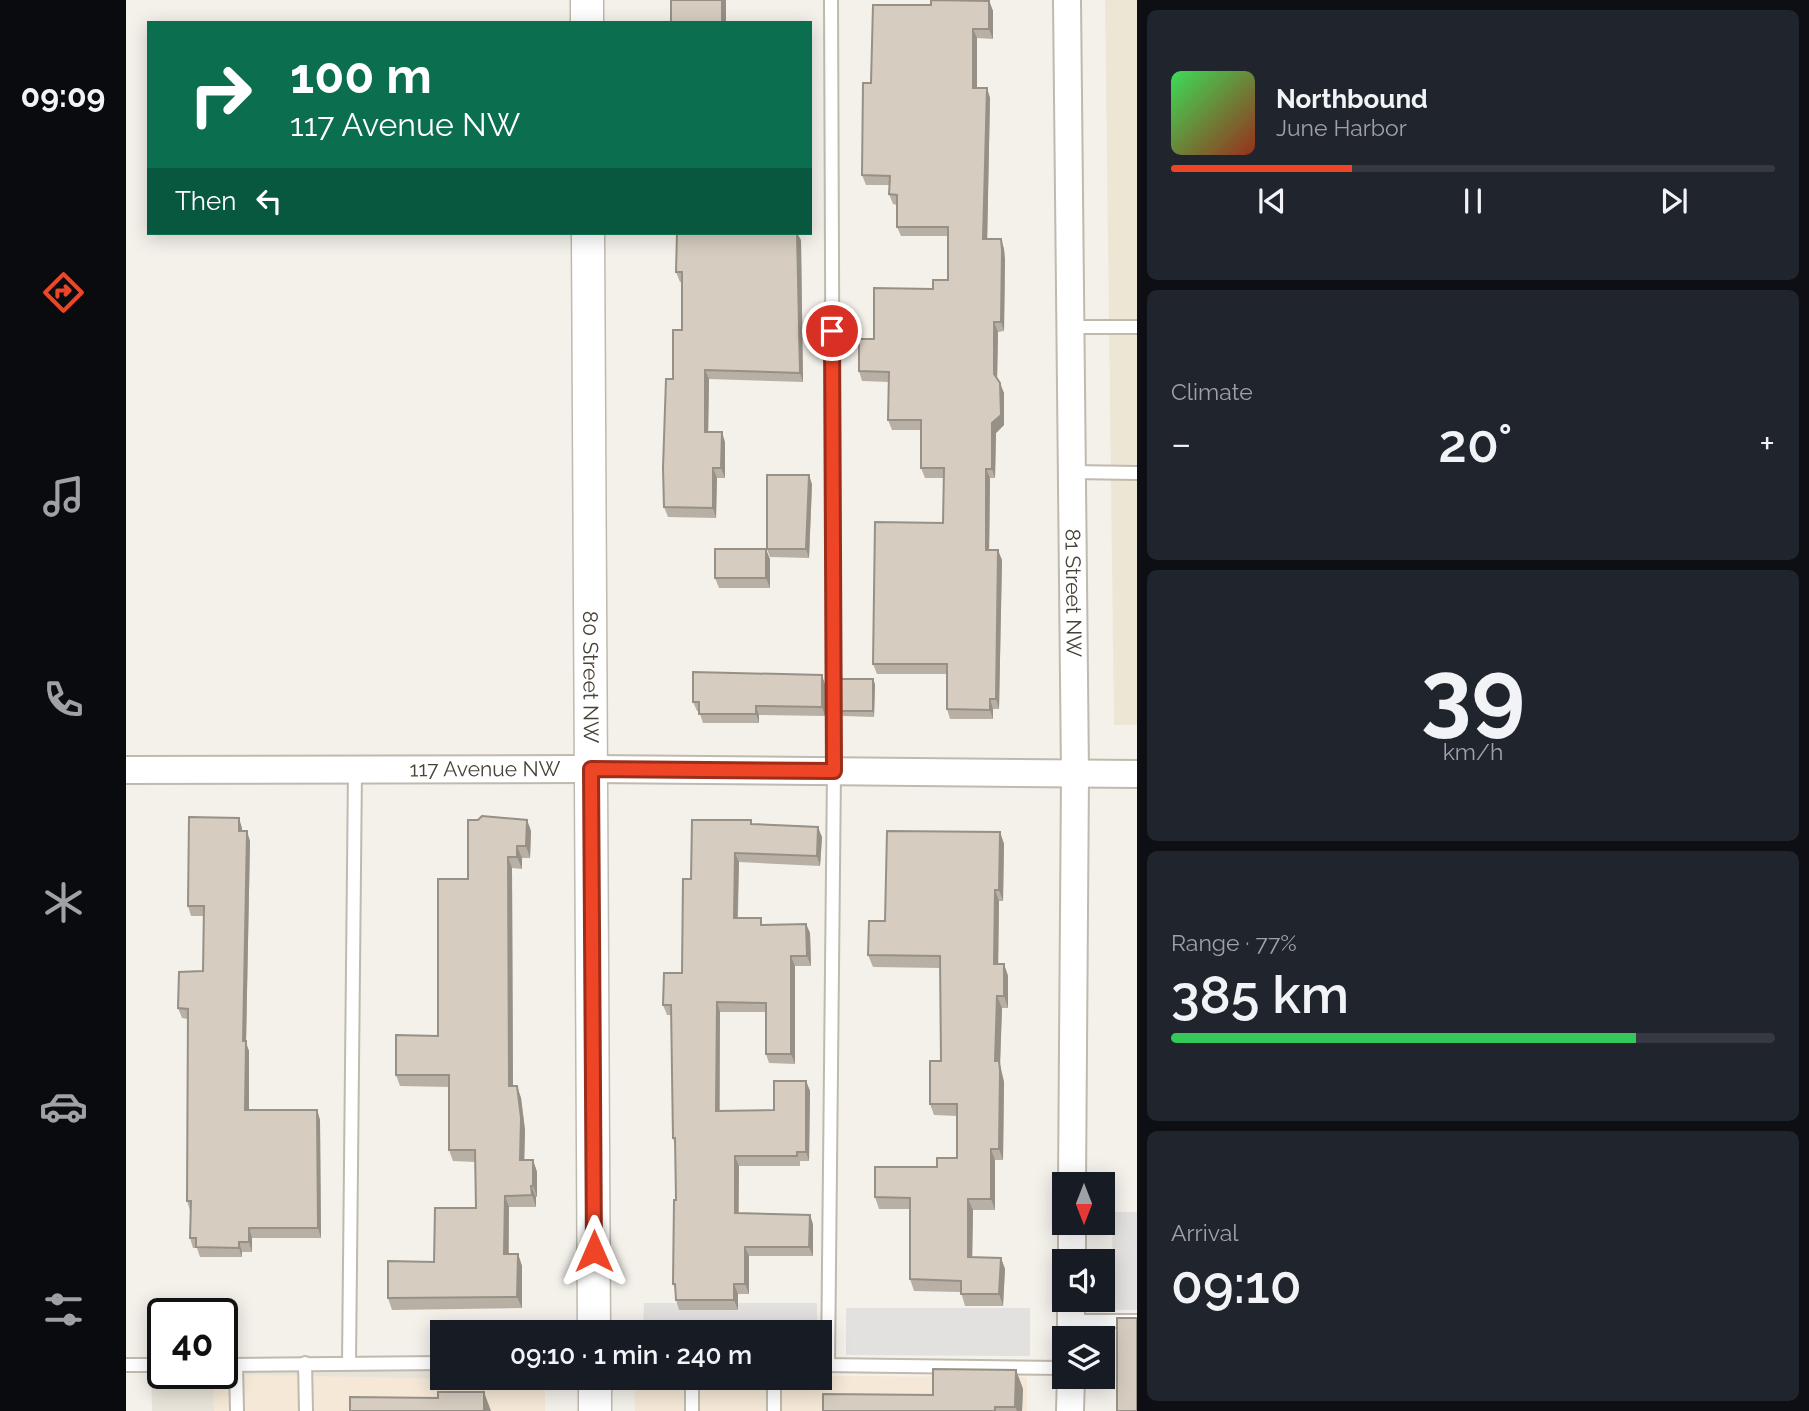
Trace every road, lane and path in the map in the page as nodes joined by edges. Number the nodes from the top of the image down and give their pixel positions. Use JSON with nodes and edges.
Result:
{"nodes":[{"id":1,"x":587,"y":0,"type":"edge"},
{"id":2,"x":831,"y":0,"type":"edge"},
{"id":3,"x":1067,"y":0,"type":"edge"},
{"id":4,"x":587,"y":21,"type":"edge"},
{"id":5,"x":588,"y":235,"type":"edge"},
{"id":6,"x":1070,"y":327,"type":"junction"},
{"id":7,"x":1137,"y":327,"type":"edge"},
{"id":8,"x":1072,"y":472,"type":"junction"},
{"id":9,"x":1137,"y":473,"type":"edge"},
{"id":10,"x":591,"y":769,"type":"junction"},
{"id":11,"x":126,"y":770,"type":"edge"},
{"id":12,"x":355,"y":770,"type":"junction"},
{"id":13,"x":834,"y":771,"type":"junction"},
{"id":14,"x":1075,"y":774,"type":"junction"},
{"id":15,"x":1137,"y":774,"type":"edge"},
{"id":16,"x":1072,"y":1172,"type":"edge"},
{"id":17,"x":594,"y":1320,"type":"edge"},
{"id":18,"x":825,"y":1320,"type":"edge"},
{"id":19,"x":1071,"y":1320,"type":"edge"},
{"id":20,"x":1137,"y":1321,"type":"edge"},
{"id":21,"x":305,"y":1363,"type":"junction"},
{"id":22,"x":349,"y":1363,"type":"junction"},
{"id":23,"x":430,"y":1363,"type":"edge"},
{"id":24,"x":126,"y":1365,"type":"edge"},
{"id":25,"x":147,"y":1365,"type":"edge"},
{"id":26,"x":238,"y":1365,"type":"edge"},
{"id":27,"x":832,"y":1365,"type":"edge"},
{"id":28,"x":1052,"y":1368,"type":"edge"},
{"id":29,"x":237,"y":1389,"type":"edge"},
{"id":30,"x":1071,"y":1389,"type":"edge"},
{"id":31,"x":595,"y":1390,"type":"edge"},
{"id":32,"x":692,"y":1390,"type":"edge"},
{"id":33,"x":774,"y":1390,"type":"edge"},
{"id":34,"x":237,"y":1411,"type":"edge"},
{"id":35,"x":306,"y":1411,"type":"edge"},
{"id":36,"x":595,"y":1411,"type":"edge"},
{"id":37,"x":692,"y":1411,"type":"edge"},
{"id":38,"x":774,"y":1411,"type":"edge"},
{"id":39,"x":1070,"y":1411,"type":"edge"}],
"edges":[{"from":1,"to":4,"type":"street"},
{"from":2,"to":13,"type":"lane"},
{"from":3,"to":6,"type":"street","name":"81 Street NW"},
{"from":5,"to":10,"type":"street","name":"80 Street NW"},
{"from":6,"to":7,"type":"lane"},
{"from":6,"to":8,"type":"street","name":"81 Street NW"},
{"from":8,"to":9,"type":"lane"},
{"from":8,"to":14,"type":"street","name":"81 Street NW"},
{"from":10,"to":12,"type":"street","name":"117 Avenue NW"},
{"from":10,"to":13,"type":"street","name":"117 Avenue NW"},
{"from":10,"to":17,"type":"street","name":"80 Street NW"},
{"from":11,"to":12,"type":"street","name":"117 Avenue NW"},
{"from":12,"to":22,"type":"lane"},
{"from":13,"to":14,"type":"street","name":"117 Avenue NW"},
{"from":13,"to":18,"type":"lane"},
{"from":14,"to":15,"type":"street","name":"117 Avenue NW"},
{"from":14,"to":16,"type":"street","name":"81 Street NW"},
{"from":19,"to":20,"type":"lane"},
{"from":21,"to":22,"type":"lane"},
{"from":21,"to":26,"type":"lane"},
{"from":21,"to":35,"type":"lane"},
{"from":22,"to":23,"type":"lane"},
{"from":24,"to":25,"type":"lane"},
{"from":27,"to":28,"type":"lane"},
{"from":29,"to":34,"type":"lane"},
{"from":30,"to":39,"type":"street"},
{"from":31,"to":36,"type":"street"},
{"from":32,"to":37,"type":"lane"},
{"from":33,"to":38,"type":"lane"}]}
